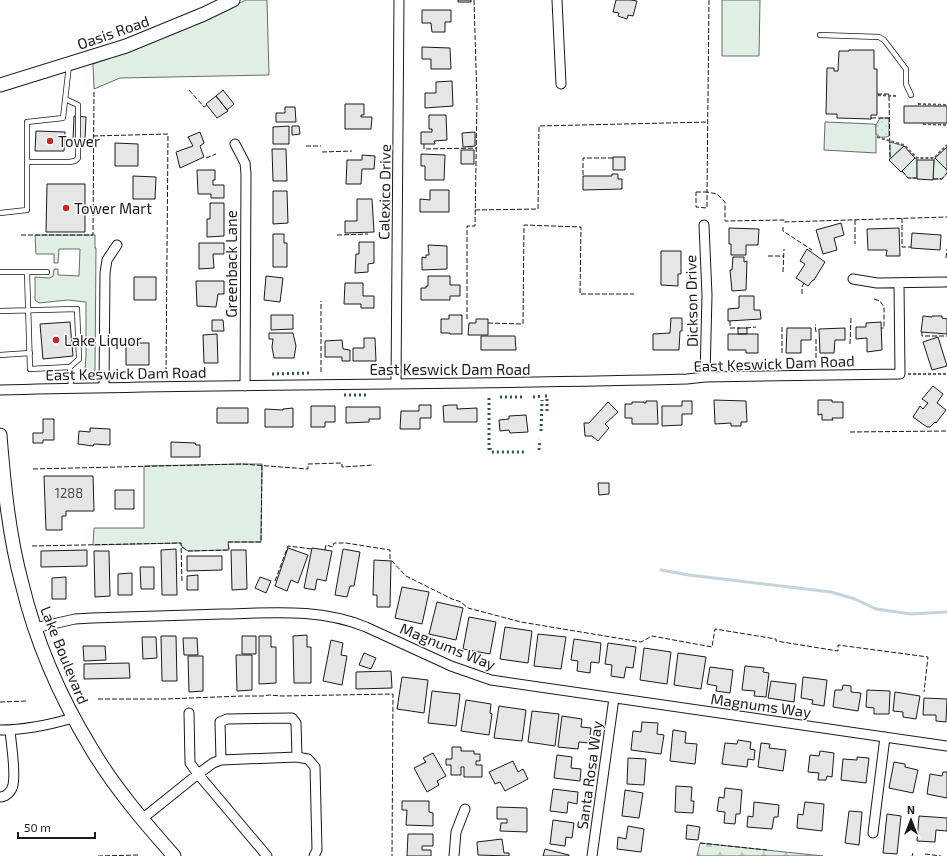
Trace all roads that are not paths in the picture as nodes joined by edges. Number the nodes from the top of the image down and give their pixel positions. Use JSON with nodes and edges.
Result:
{"nodes":[{"id":1,"x":234,"y":0,"type":"edge"},
{"id":2,"x":399,"y":0,"type":"edge"},
{"id":3,"x":557,"y":0,"type":"edge"},
{"id":4,"x":820,"y":35,"type":"dead end"},
{"id":5,"x":69,"y":64,"type":"junction"},
{"id":6,"x":561,"y":84,"type":"dead end"},
{"id":7,"x":0,"y":85,"type":"edge"},
{"id":8,"x":911,"y":95,"type":"dead end"},
{"id":9,"x":65,"y":99,"type":"junction"},
{"id":10,"x":235,"y":144,"type":"dead end"},
{"id":11,"x":27,"y":162,"type":"junction"},
{"id":12,"x":0,"y":213,"type":"edge"},
{"id":13,"x":704,"y":225,"type":"dead end"},
{"id":14,"x":117,"y":245,"type":"dead end"},
{"id":15,"x":0,"y":272,"type":"edge"},
{"id":16,"x":27,"y":272,"type":"junction"},
{"id":17,"x":48,"y":272,"type":"dead end"},
{"id":18,"x":853,"y":279,"type":"dead end"},
{"id":19,"x":944,"y":282,"type":"dead end"},
{"id":20,"x":899,"y":283,"type":"junction"},
{"id":21,"x":0,"y":311,"type":"edge"},
{"id":22,"x":28,"y":311,"type":"junction"},
{"id":23,"x":30,"y":354,"type":"junction"},
{"id":24,"x":0,"y":355,"type":"edge"},
{"id":25,"x":70,"y":367,"type":"junction"},
{"id":26,"x":706,"y":377,"type":"junction"},
{"id":27,"x":396,"y":384,"type":"junction"},
{"id":28,"x":245,"y":386,"type":"junction"},
{"id":29,"x":104,"y":387,"type":"junction"},
{"id":30,"x":72,"y":388,"type":"junction"},
{"id":31,"x":0,"y":390,"type":"edge"},
{"id":32,"x":0,"y":435,"type":"edge"},
{"id":33,"x":35,"y":628,"type":"junction"},
{"id":34,"x":614,"y":698,"type":"junction"},
{"id":35,"x":189,"y":713,"type":"dead end"},
{"id":36,"x":73,"y":718,"type":"junction"},
{"id":37,"x":0,"y":730,"type":"edge"},
{"id":38,"x":10,"y":730,"type":"junction"},
{"id":39,"x":885,"y":737,"type":"junction"},
{"id":40,"x":947,"y":746,"type":"edge"},
{"id":41,"x":297,"y":757,"type":"junction"},
{"id":42,"x":221,"y":760,"type":"junction"},
{"id":43,"x":198,"y":774,"type":"junction"},
{"id":44,"x":0,"y":797,"type":"edge"},
{"id":45,"x":465,"y":810,"type":"dead end"},
{"id":46,"x":142,"y":819,"type":"junction"},
{"id":47,"x":873,"y":833,"type":"dead end"},
{"id":48,"x":174,"y":856,"type":"edge"},
{"id":49,"x":267,"y":856,"type":"edge"},
{"id":50,"x":314,"y":856,"type":"edge"},
{"id":51,"x":454,"y":856,"type":"edge"},
{"id":52,"x":592,"y":856,"type":"edge"}],
"edges":[{"from":1,"to":5,"type":"main road","name":"Oasis Road"},
{"from":2,"to":27,"type":"street","name":"Calexico Drive"},
{"from":3,"to":6,"type":"street"},
{"from":4,"to":8,"type":"lane"},
{"from":5,"to":7,"type":"main road","name":"Oasis Road"},
{"from":5,"to":9,"type":"lane"},
{"from":9,"to":11,"type":"lane"},
{"from":9,"to":11,"type":"lane"},
{"from":10,"to":28,"type":"street","name":"Greenback Lane"},
{"from":11,"to":12,"type":"lane"},
{"from":13,"to":26,"type":"street","name":"Dickson Drive"},
{"from":14,"to":29,"type":"street"},
{"from":15,"to":16,"type":"lane"},
{"from":16,"to":17,"type":"lane"},
{"from":16,"to":22,"type":"lane"},
{"from":18,"to":20,"type":"street"},
{"from":19,"to":20,"type":"street"},
{"from":20,"to":26,"type":"street","name":"East Keswick Dam Road"},
{"from":21,"to":22,"type":"lane"},
{"from":22,"to":23,"type":"lane"},
{"from":22,"to":25,"type":"lane"},
{"from":23,"to":24,"type":"lane"},
{"from":23,"to":25,"type":"lane"},
{"from":25,"to":30,"type":"lane"},
{"from":26,"to":27,"type":"street","name":"East Keswick Dam Road"},
{"from":27,"to":28,"type":"street","name":"East Keswick Dam Road"},
{"from":28,"to":29,"type":"street","name":"East Keswick Dam Road"},
{"from":29,"to":30,"type":"street","name":"East Keswick Dam Road"},
{"from":30,"to":31,"type":"street","name":"East Keswick Dam Road"},
{"from":32,"to":33,"type":"main road","name":"Lake Boulevard"},
{"from":33,"to":34,"type":"street","name":"Magnums Way"},
{"from":33,"to":36,"type":"main road","name":"Lake Boulevard"},
{"from":34,"to":39,"type":"street","name":"Magnums Way"},
{"from":34,"to":52,"type":"street","name":"Santa Rosa Way"},
{"from":35,"to":43,"type":"street"},
{"from":36,"to":38,"type":"street"},
{"from":36,"to":46,"type":"main road","name":"Lake Boulevard"},
{"from":37,"to":38,"type":"street"},
{"from":38,"to":44,"type":"street"},
{"from":39,"to":40,"type":"street","name":"Magnums Way"},
{"from":39,"to":47,"type":"street"},
{"from":41,"to":42,"type":"street"},
{"from":41,"to":42,"type":"street"},
{"from":41,"to":50,"type":"street"},
{"from":42,"to":43,"type":"street"},
{"from":43,"to":46,"type":"street"},
{"from":43,"to":49,"type":"street"},
{"from":45,"to":51,"type":"street"},
{"from":46,"to":48,"type":"main road","name":"Lake Boulevard"}]}
